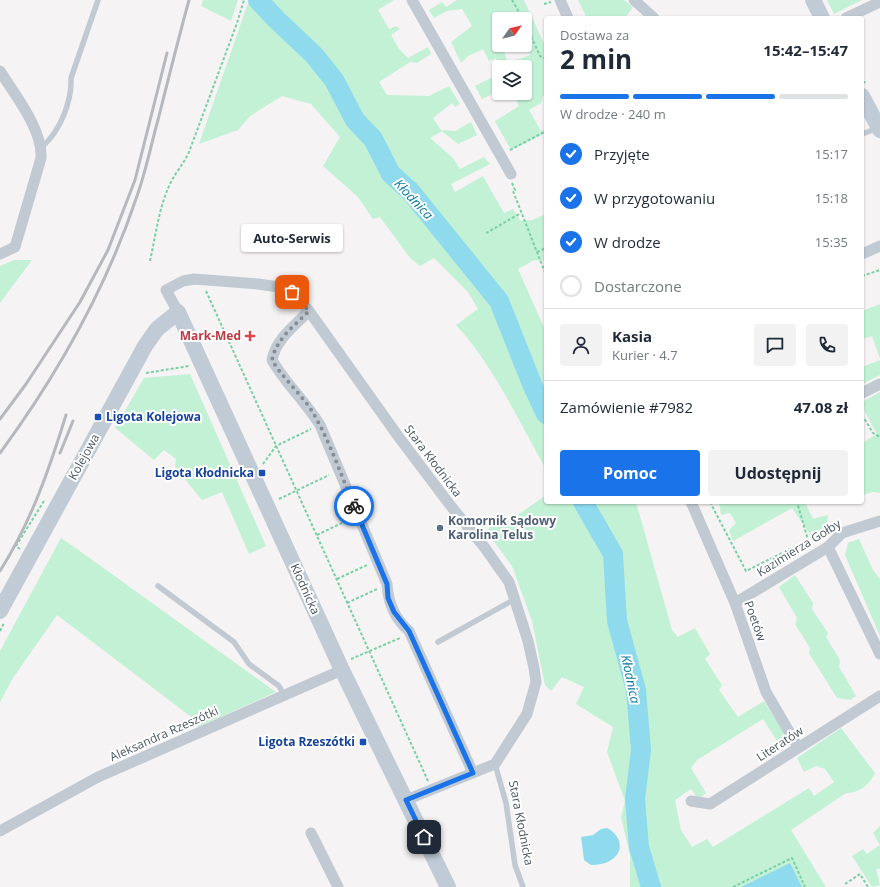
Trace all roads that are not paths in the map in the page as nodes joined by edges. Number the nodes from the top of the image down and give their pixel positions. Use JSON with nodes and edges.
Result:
{"nodes":[{"id":1,"x":98,"y":0,"type":"edge"},
{"id":2,"x":412,"y":0,"type":"edge"},
{"id":3,"x":813,"y":0,"type":"edge"},
{"id":4,"x":556,"y":1,"type":"edge"},
{"id":5,"x":637,"y":1,"type":"edge"},
{"id":6,"x":880,"y":2,"type":"edge"},
{"id":7,"x":567,"y":16,"type":"edge"},
{"id":8,"x":652,"y":16,"type":"edge"},
{"id":9,"x":821,"y":16,"type":"edge"},
{"id":10,"x":850,"y":16,"type":"edge"},
{"id":11,"x":0,"y":71,"type":"edge"},
{"id":12,"x":864,"y":100,"type":"edge"},
{"id":13,"x":880,"y":128,"type":"edge"},
{"id":14,"x":864,"y":133,"type":"edge"},
{"id":15,"x":42,"y":147,"type":"junction"},
{"id":16,"x":511,"y":174,"type":"road end"},
{"id":17,"x":880,"y":246,"type":"edge"},
{"id":18,"x":864,"y":253,"type":"edge"},
{"id":19,"x":0,"y":254,"type":"edge"},
{"id":20,"x":166,"y":290,"type":"joint"},
{"id":21,"x":309,"y":311,"type":"junction"},
{"id":22,"x":178,"y":312,"type":"junction"},
{"id":23,"x":880,"y":384,"type":"edge"},
{"id":24,"x":864,"y":392,"type":"edge"},
{"id":25,"x":692,"y":504,"type":"edge"},
{"id":26,"x":880,"y":521,"type":"edge"},
{"id":27,"x":828,"y":547,"type":"junction"},
{"id":28,"x":158,"y":586,"type":"dead end"},
{"id":29,"x":515,"y":599,"type":"junction"},
{"id":30,"x":735,"y":603,"type":"junction"},
{"id":31,"x":0,"y":611,"type":"edge"},
{"id":32,"x":438,"y":642,"type":"dead end"},
{"id":33,"x":880,"y":654,"type":"edge"},
{"id":34,"x":344,"y":666,"type":"junction"},
{"id":35,"x":284,"y":695,"type":"junction"},
{"id":36,"x":880,"y":696,"type":"edge"},
{"id":37,"x":798,"y":747,"type":"junction"},
{"id":38,"x":495,"y":764,"type":"junction"},
{"id":39,"x":473,"y":773,"type":"junction"},
{"id":40,"x":406,"y":800,"type":"junction"},
{"id":41,"x":691,"y":802,"type":"dead end"},
{"id":42,"x":0,"y":831,"type":"edge"},
{"id":43,"x":311,"y":832,"type":"dead end"},
{"id":44,"x":338,"y":887,"type":"edge"},
{"id":45,"x":448,"y":887,"type":"edge"},
{"id":46,"x":523,"y":887,"type":"edge"}],
"edges":[{"from":1,"to":15,"type":"lane"},
{"from":2,"to":16,"type":"street"},
{"from":3,"to":9,"type":"street"},
{"from":4,"to":7,"type":"street"},
{"from":5,"to":8,"type":"street"},
{"from":6,"to":10,"type":"street"},
{"from":11,"to":15,"type":"street"},
{"from":12,"to":13,"type":"street"},
{"from":13,"to":14,"type":"lane"},
{"from":15,"to":19,"type":"street"},
{"from":17,"to":18,"type":"street"},
{"from":20,"to":21,"type":"street","name":"Stara Kłodnicka"},
{"from":20,"to":22,"type":"street","name":"Kłodnicka"},
{"from":21,"to":29,"type":"street","name":"Stara Kłodnicka"},
{"from":21,"to":39,"type":"street"},
{"from":22,"to":31,"type":"street","name":"Kolejowa"},
{"from":22,"to":34,"type":"street","name":"Kłodnicka"},
{"from":23,"to":24,"type":"street"},
{"from":25,"to":30,"type":"street","name":"Poetów"},
{"from":26,"to":27,"type":"street","name":"Kazimierza Gołby"},
{"from":27,"to":30,"type":"street","name":"Kazimierza Gołby"},
{"from":27,"to":33,"type":"street"},
{"from":28,"to":35,"type":"lane"},
{"from":29,"to":32,"type":"lane"},
{"from":29,"to":38,"type":"street","name":"Stara Kłodnicka"},
{"from":30,"to":37,"type":"street","name":"Poetów"},
{"from":34,"to":35,"type":"street","name":"Aleksandra Rzeszótki"},
{"from":34,"to":40,"type":"street","name":"Kłodnicka"},
{"from":35,"to":42,"type":"street","name":"Aleksandra Rzeszótki"},
{"from":36,"to":37,"type":"street","name":"Literatów"},
{"from":37,"to":41,"type":"street","name":"Literatów"},
{"from":38,"to":39,"type":"street"},
{"from":38,"to":46,"type":"lane","name":"Stara Kłodnicka"},
{"from":39,"to":40,"type":"street"},
{"from":40,"to":45,"type":"street","name":"Kłodnicka"},
{"from":43,"to":44,"type":"street"}]}
